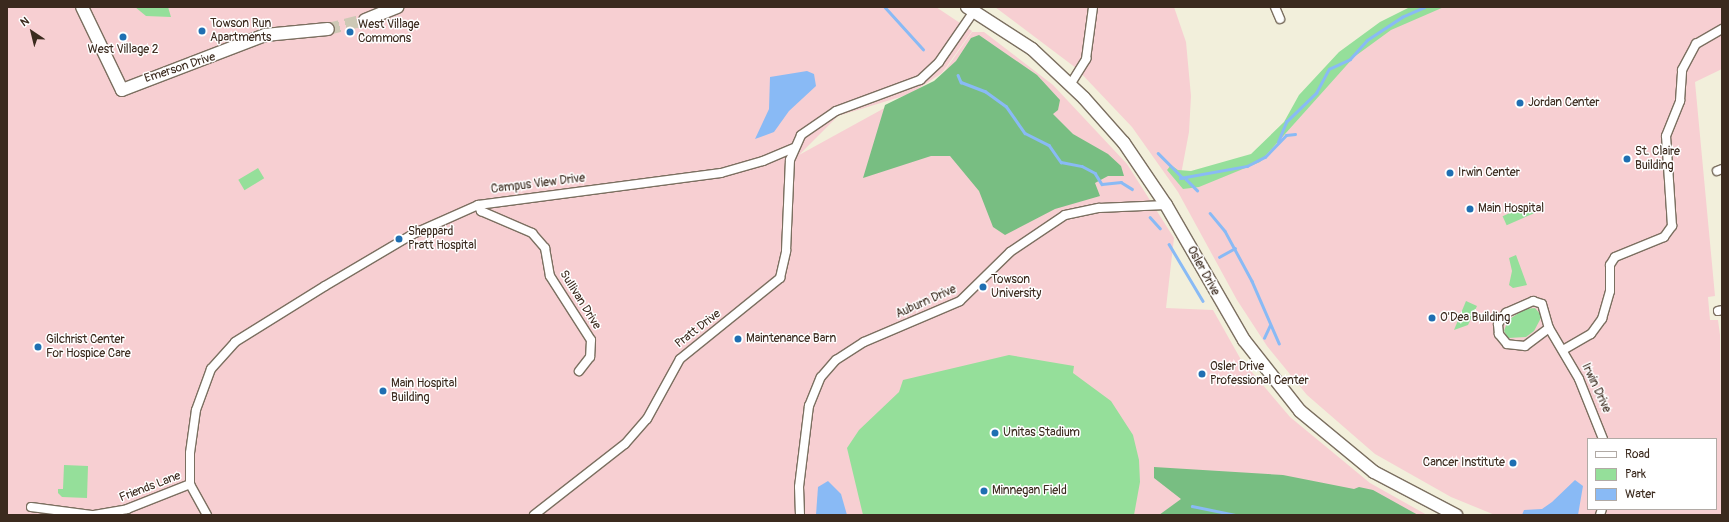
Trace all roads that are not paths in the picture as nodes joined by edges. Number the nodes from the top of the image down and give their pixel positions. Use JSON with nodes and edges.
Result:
{"nodes":[{"id":1,"x":82,"y":7,"type":"edge"},
{"id":2,"x":398,"y":7,"type":"edge"},
{"id":3,"x":1093,"y":7,"type":"edge"},
{"id":4,"x":1275,"y":7,"type":"edge"},
{"id":5,"x":970,"y":9,"type":"edge"},
{"id":6,"x":1280,"y":19,"type":"dead end"},
{"id":7,"x":365,"y":20,"type":"tunnel mouth"},
{"id":8,"x":328,"y":29,"type":"tunnel mouth"},
{"id":9,"x":1722,"y":29,"type":"edge"},
{"id":10,"x":1070,"y":85,"type":"junction"},
{"id":11,"x":793,"y":148,"type":"junction"},
{"id":12,"x":478,"y":205,"type":"junction"},
{"id":13,"x":1166,"y":205,"type":"junction"},
{"id":14,"x":1549,"y":328,"type":"junction"},
{"id":15,"x":1563,"y":350,"type":"junction"},
{"id":16,"x":579,"y":371,"type":"dead end"},
{"id":17,"x":1603,"y":438,"type":"edge"},
{"id":18,"x":190,"y":484,"type":"junction"},
{"id":19,"x":31,"y":507,"type":"dead end"},
{"id":20,"x":94,"y":515,"type":"edge"},
{"id":21,"x":207,"y":515,"type":"edge"},
{"id":22,"x":534,"y":515,"type":"edge"},
{"id":23,"x":800,"y":515,"type":"edge"},
{"id":24,"x":1456,"y":515,"type":"edge"}],
"edges":[{"from":1,"to":8,"type":"street","name":"Emerson Drive"},
{"from":2,"to":7,"type":"street"},
{"from":3,"to":10,"type":"street"},
{"from":4,"to":6,"type":"street"},
{"from":5,"to":10,"type":"street","name":"Osler Drive"},
{"from":5,"to":11,"type":"street"},
{"from":9,"to":15,"type":"street"},
{"from":10,"to":13,"type":"street","name":"Osler Drive"},
{"from":11,"to":12,"type":"street","name":"Campus View Drive"},
{"from":11,"to":22,"type":"street","name":"Pratt Drive"},
{"from":12,"to":16,"type":"street","name":"Sullivan Drive"},
{"from":12,"to":18,"type":"street","name":"Campus View Drive"},
{"from":13,"to":23,"type":"street","name":"Auburn Drive"},
{"from":13,"to":24,"type":"street","name":"Osler Drive"},
{"from":14,"to":14,"type":"street"},
{"from":14,"to":15,"type":"street","name":"Irwin Drive"},
{"from":15,"to":17,"type":"street","name":"Irwin Drive"},
{"from":18,"to":20,"type":"street","name":"Friends Lane"},
{"from":18,"to":21,"type":"street"},
{"from":19,"to":20,"type":"street","name":"Friends Lane"}]}
